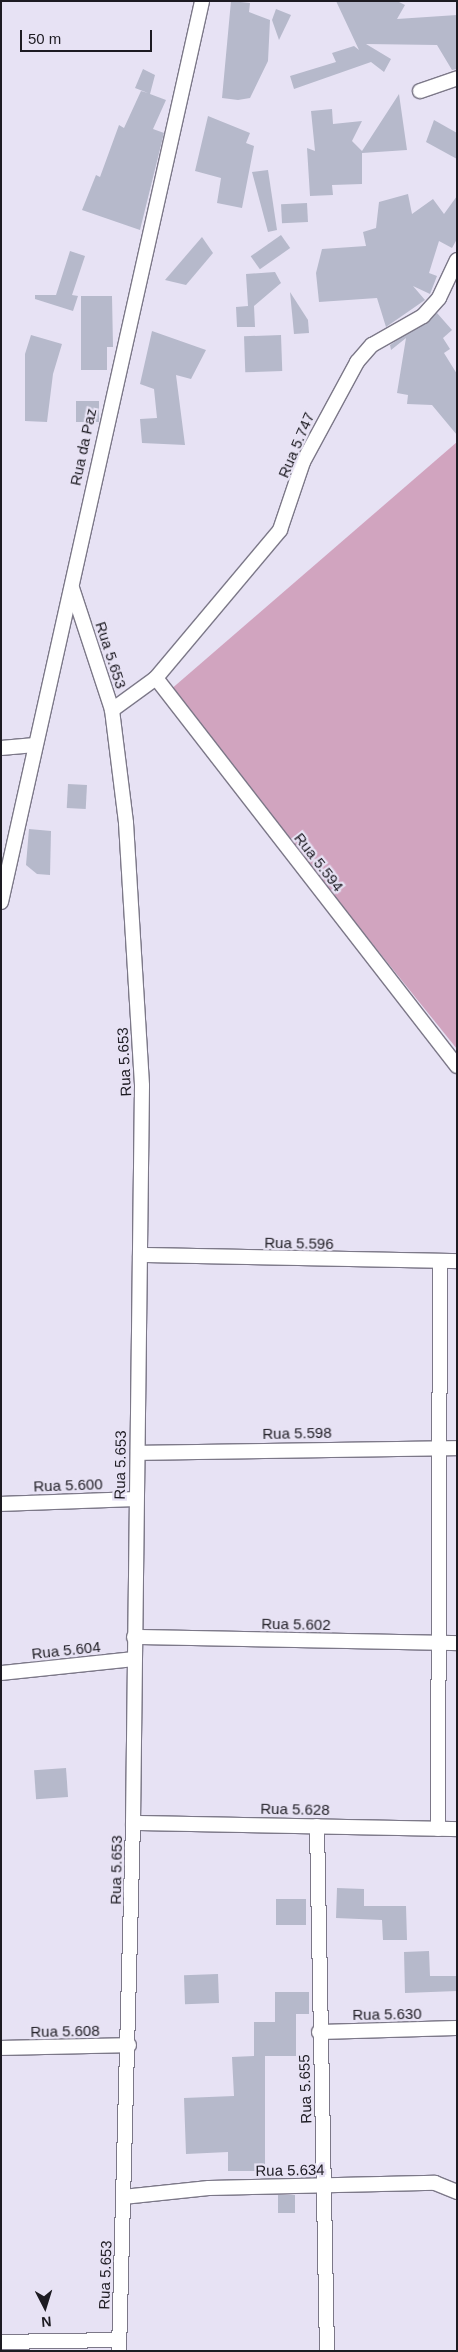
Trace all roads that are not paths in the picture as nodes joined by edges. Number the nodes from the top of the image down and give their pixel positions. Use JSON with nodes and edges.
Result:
{"nodes":[{"id":1,"x":202,"y":1,"type":"edge"},
{"id":2,"x":457,"y":78,"type":"edge"},
{"id":3,"x":420,"y":91,"type":"dead end"},
{"id":4,"x":457,"y":260,"type":"edge"},
{"id":5,"x":72,"y":588,"type":"junction"},
{"id":6,"x":156,"y":678,"type":"junction"},
{"id":7,"x":112,"y":710,"type":"junction"},
{"id":8,"x":35,"y":745,"type":"junction"},
{"id":9,"x":1,"y":748,"type":"edge"},
{"id":10,"x":1,"y":902,"type":"edge"},
{"id":11,"x":457,"y":1066,"type":"edge"},
{"id":12,"x":140,"y":1255,"type":"junction"},
{"id":13,"x":457,"y":1261,"type":"edge"},
{"id":14,"x":440,"y":1262,"type":"junction"},
{"id":15,"x":457,"y":1448,"type":"edge"},
{"id":16,"x":438,"y":1449,"type":"junction"},
{"id":17,"x":138,"y":1453,"type":"junction"},
{"id":18,"x":136,"y":1499,"type":"junction"},
{"id":19,"x":1,"y":1504,"type":"edge"},
{"id":20,"x":134,"y":1637,"type":"junction"},
{"id":21,"x":457,"y":1643,"type":"edge"},
{"id":22,"x":437,"y":1644,"type":"junction"},
{"id":23,"x":134,"y":1659,"type":"junction"},
{"id":24,"x":1,"y":1673,"type":"edge"},
{"id":25,"x":133,"y":1823,"type":"junction"},
{"id":26,"x":317,"y":1826,"type":"junction"},
{"id":27,"x":457,"y":1829,"type":"edge"},
{"id":28,"x":438,"y":1830,"type":"junction"},
{"id":29,"x":457,"y":2028,"type":"edge"},
{"id":30,"x":319,"y":2032,"type":"junction"},
{"id":31,"x":128,"y":2045,"type":"junction"},
{"id":32,"x":1,"y":2048,"type":"edge"},
{"id":33,"x":325,"y":2186,"type":"junction"},
{"id":34,"x":457,"y":2192,"type":"edge"},
{"id":35,"x":123,"y":2197,"type":"junction"},
{"id":36,"x":1,"y":2342,"type":"edge"},
{"id":37,"x":119,"y":2345,"type":"edge"},
{"id":38,"x":328,"y":2351,"type":"edge"}],
"edges":[{"from":1,"to":5,"type":"street","name":"Rua da Paz"},
{"from":2,"to":3,"type":"street"},
{"from":4,"to":6,"type":"street","name":"Rua 5.747"},
{"from":5,"to":7,"type":"street","name":"Rua 5.653"},
{"from":5,"to":8,"type":"street","name":"Rua da Paz"},
{"from":6,"to":7,"type":"street","name":"Rua 5.747"},
{"from":6,"to":11,"type":"street","name":"Rua 5.594"},
{"from":7,"to":12,"type":"street","name":"Rua 5.653"},
{"from":8,"to":9,"type":"street"},
{"from":8,"to":10,"type":"street","name":"Rua da Paz"},
{"from":12,"to":14,"type":"street","name":"Rua 5.596"},
{"from":12,"to":17,"type":"street","name":"Rua 5.653"},
{"from":13,"to":14,"type":"street","name":"Rua 5.596"},
{"from":14,"to":16,"type":"street"},
{"from":15,"to":16,"type":"street","name":"Rua 5.598"},
{"from":16,"to":17,"type":"street","name":"Rua 5.598"},
{"from":16,"to":22,"type":"street"},
{"from":17,"to":18,"type":"street","name":"Rua 5.653"},
{"from":18,"to":19,"type":"street","name":"Rua 5.600"},
{"from":18,"to":20,"type":"street","name":"Rua 5.653"},
{"from":20,"to":22,"type":"street","name":"Rua 5.602"},
{"from":20,"to":23,"type":"street","name":"Rua 5.653"},
{"from":21,"to":22,"type":"street","name":"Rua 5.602"},
{"from":22,"to":28,"type":"street"},
{"from":23,"to":24,"type":"street","name":"Rua 5.604"},
{"from":23,"to":25,"type":"street","name":"Rua 5.653"},
{"from":25,"to":26,"type":"street","name":"Rua 5.628"},
{"from":25,"to":31,"type":"street","name":"Rua 5.653"},
{"from":26,"to":28,"type":"street","name":"Rua 5.628"},
{"from":26,"to":30,"type":"street","name":"Rua 5.655"},
{"from":27,"to":28,"type":"street","name":"Rua 5.628"},
{"from":29,"to":30,"type":"street","name":"Rua 5.630"},
{"from":30,"to":33,"type":"street","name":"Rua 5.655"},
{"from":31,"to":32,"type":"street","name":"Rua 5.608"},
{"from":31,"to":35,"type":"street","name":"Rua 5.653"},
{"from":33,"to":34,"type":"street","name":"Rua 5.634"},
{"from":33,"to":35,"type":"street","name":"Rua 5.634"},
{"from":33,"to":38,"type":"street","name":"Rua 5.655"},
{"from":35,"to":37,"type":"street","name":"Rua 5.653"},
{"from":36,"to":37,"type":"street"}]}
